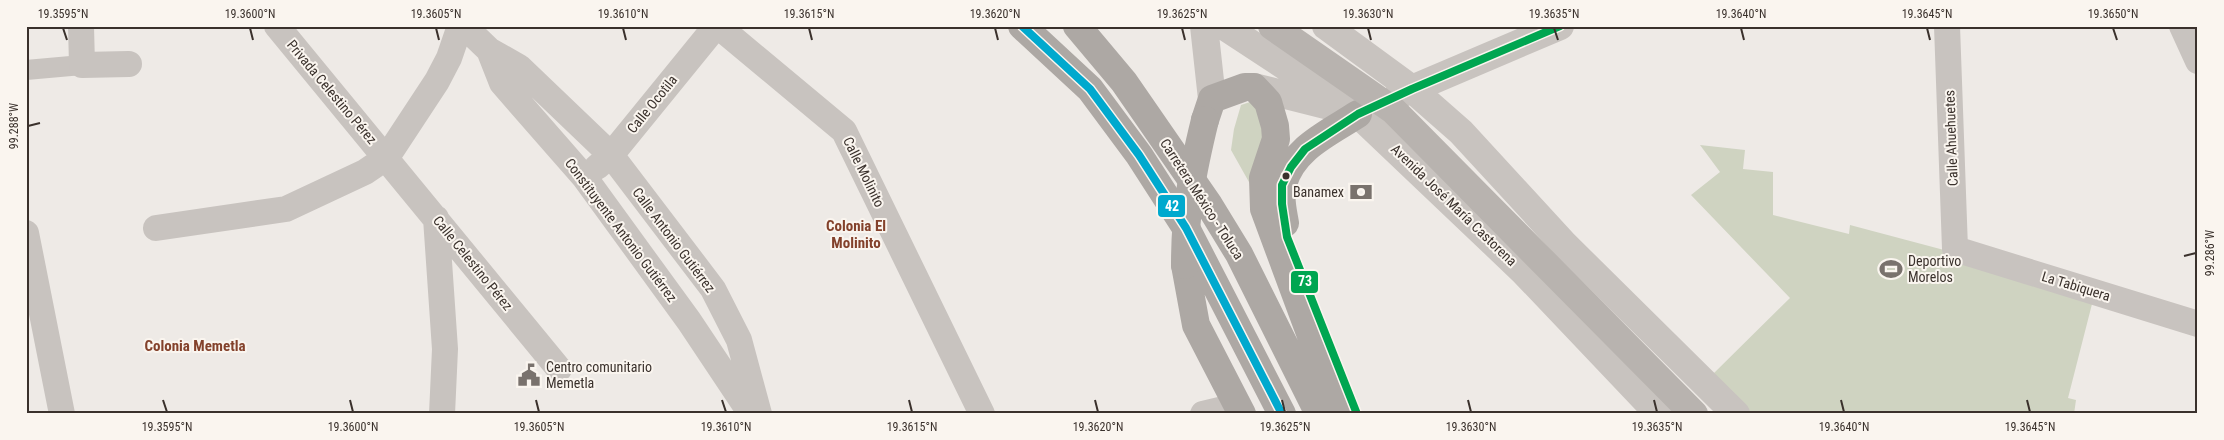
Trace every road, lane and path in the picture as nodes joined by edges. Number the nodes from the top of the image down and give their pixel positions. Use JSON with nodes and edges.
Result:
{"nodes":[{"id":1,"x":81,"y":26,"type":"edge"},
{"id":2,"x":277,"y":26,"type":"edge"},
{"id":3,"x":460,"y":26,"type":"edge"},
{"id":4,"x":464,"y":26,"type":"edge"},
{"id":5,"x":717,"y":26,"type":"edge"},
{"id":6,"x":1022,"y":26,"type":"edge"},
{"id":7,"x":1077,"y":26,"type":"edge"},
{"id":8,"x":1204,"y":26,"type":"edge"},
{"id":9,"x":1224,"y":26,"type":"edge"},
{"id":10,"x":1272,"y":26,"type":"edge"},
{"id":11,"x":1326,"y":26,"type":"edge"},
{"id":12,"x":1560,"y":26,"type":"edge"},
{"id":13,"x":1947,"y":26,"type":"edge"},
{"id":14,"x":2182,"y":26,"type":"edge"},
{"id":15,"x":489,"y":50,"type":"junction"},
{"id":16,"x":2198,"y":60,"type":"edge"},
{"id":17,"x":130,"y":64,"type":"dead end"},
{"id":18,"x":82,"y":65,"type":"junction"},
{"id":19,"x":26,"y":70,"type":"edge"},
{"id":20,"x":1254,"y":88,"type":"junction"},
{"id":21,"x":1412,"y":89,"type":"junction"},
{"id":22,"x":1208,"y":110,"type":"junction"},
{"id":23,"x":1358,"y":114,"type":"junction"},
{"id":24,"x":611,"y":155,"type":"junction"},
{"id":25,"x":387,"y":157,"type":"junction"},
{"id":26,"x":585,"y":178,"type":"junction"},
{"id":27,"x":436,"y":218,"type":"junction"},
{"id":28,"x":156,"y":228,"type":"dead end"},
{"id":29,"x":26,"y":233,"type":"edge"},
{"id":30,"x":1560,"y":240,"type":"junction"},
{"id":31,"x":1955,"y":249,"type":"joint"},
{"id":32,"x":1524,"y":271,"type":"junction"},
{"id":33,"x":2198,"y":324,"type":"edge"},
{"id":34,"x":559,"y":369,"type":"dead end"},
{"id":35,"x":1223,"y":412,"type":"edge"},
{"id":36,"x":62,"y":414,"type":"edge"},
{"id":37,"x":442,"y":414,"type":"edge"},
{"id":38,"x":751,"y":414,"type":"edge"},
{"id":39,"x":759,"y":414,"type":"edge"},
{"id":40,"x":982,"y":414,"type":"edge"},
{"id":41,"x":1282,"y":414,"type":"edge"},
{"id":42,"x":1319,"y":414,"type":"edge"},
{"id":43,"x":1340,"y":414,"type":"edge"},
{"id":44,"x":1357,"y":414,"type":"edge"},
{"id":45,"x":1660,"y":414,"type":"edge"},
{"id":46,"x":1694,"y":414,"type":"edge"},
{"id":47,"x":1736,"y":414,"type":"edge"}],
"edges":[{"from":1,"to":18,"type":"street"},
{"from":2,"to":25,"type":"street","name":"Privada Celestino Pérez"},
{"from":3,"to":25,"type":"street"},
{"from":4,"to":15,"type":"street","name":"Constituyente Antonio Gutiérrez"},
{"from":5,"to":24,"type":"street","name":"Calle Ocotila"},
{"from":5,"to":40,"type":"street","name":"Calle Molinito"},
{"from":6,"to":41,"type":"main road","name":"Carretera México - Toluca"},
{"from":7,"to":42,"type":"main road","name":"Carretera México - Toluca"},
{"from":8,"to":22,"type":"street"},
{"from":9,"to":23,"type":"street","name":"Avenida José María Castorena"},
{"from":10,"to":46,"type":"main road","name":"Avenida José María Castorena","bridge":true},
{"from":11,"to":21,"type":"street"},
{"from":12,"to":21,"type":"street"},
{"from":13,"to":31,"type":"street","name":"Calle Ahuehuetes"},
{"from":14,"to":16,"type":"street"},
{"from":15,"to":24,"type":"street","name":"Constituyente Antonio Gutiérrez"},
{"from":15,"to":26,"type":"street","name":"Constituyente Antonio Gutiérrez"},
{"from":17,"to":18,"type":"street"},
{"from":18,"to":19,"type":"street"},
{"from":20,"to":22,"type":"main road"},
{"from":20,"to":23,"type":"street"},
{"from":20,"to":43,"type":"main road"},
{"from":21,"to":23,"type":"street"},
{"from":21,"to":30,"type":"street"},
{"from":22,"to":35,"type":"main road","bridge":true},
{"from":23,"to":32,"type":"street","name":"Avenida José María Castorena"},
{"from":23,"to":44,"type":"main road"},
{"from":24,"to":26,"type":"street","name":"Calle Ocotila"},
{"from":24,"to":39,"type":"street","name":"Calle Antonio Gutiérrez"},
{"from":25,"to":27,"type":"street","name":"Calle Celestino Pérez"},
{"from":25,"to":28,"type":"street"},
{"from":26,"to":38,"type":"street","name":"Constituyente Antonio Gutiérrez"},
{"from":27,"to":34,"type":"street","name":"Calle Celestino Pérez"},
{"from":27,"to":37,"type":"street"},
{"from":29,"to":36,"type":"street"},
{"from":30,"to":32,"type":"street"},
{"from":30,"to":47,"type":"street"},
{"from":31,"to":33,"type":"street","name":"La Tabiquera"},
{"from":32,"to":45,"type":"street","name":"Avenida José María Castorena"}]}
